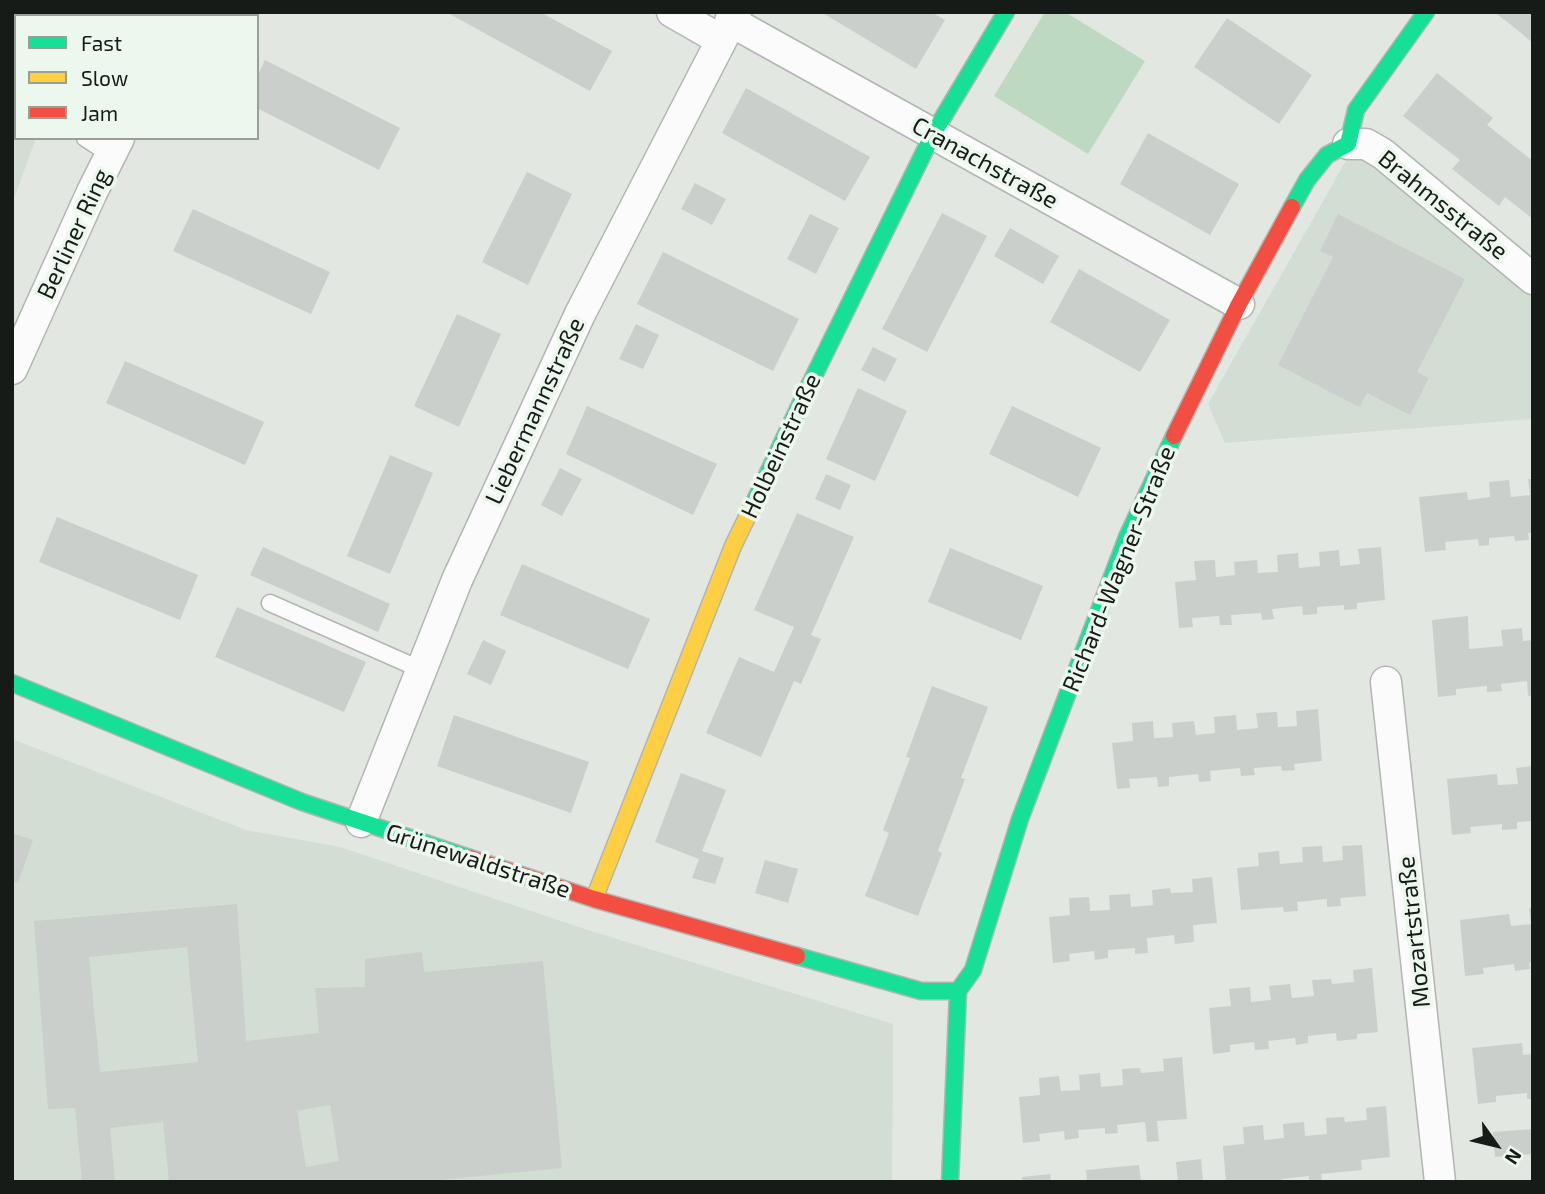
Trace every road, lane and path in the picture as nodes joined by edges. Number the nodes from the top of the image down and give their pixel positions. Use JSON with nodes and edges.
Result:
{"nodes":[{"id":1,"x":672,"y":12,"type":"edge"},
{"id":2,"x":1006,"y":12,"type":"edge"},
{"id":3,"x":1426,"y":12,"type":"edge"},
{"id":4,"x":729,"y":24,"type":"edge"},
{"id":5,"x":933,"y":134,"type":"junction"},
{"id":6,"x":92,"y":140,"type":"edge"},
{"id":7,"x":1348,"y":144,"type":"junction"},
{"id":8,"x":115,"y":147,"type":"edge"},
{"id":9,"x":1533,"y":279,"type":"edge"},
{"id":10,"x":1239,"y":304,"type":"junction"},
{"id":11,"x":12,"y":369,"type":"edge"},
{"id":12,"x":270,"y":604,"type":"dead end"},
{"id":13,"x":422,"y":670,"type":"junction"},
{"id":14,"x":1386,"y":682,"type":"dead end"},
{"id":15,"x":12,"y":683,"type":"edge"},
{"id":16,"x":361,"y":822,"type":"junction"},
{"id":17,"x":594,"y":899,"type":"junction"},
{"id":18,"x":958,"y":991,"type":"junction"},
{"id":19,"x":950,"y":1182,"type":"edge"},
{"id":20,"x":1440,"y":1182,"type":"edge"}],
"edges":[{"from":1,"to":4,"type":"street","name":"Cranachstraße"},
{"from":2,"to":5,"type":"street","name":"Holbeinstraße"},
{"from":3,"to":7,"type":"street"},
{"from":4,"to":5,"type":"street","name":"Cranachstraße"},
{"from":4,"to":13,"type":"street","name":"Liebermannstraße"},
{"from":5,"to":10,"type":"street","name":"Cranachstraße"},
{"from":5,"to":17,"type":"street","name":"Holbeinstraße"},
{"from":6,"to":8,"type":"lane"},
{"from":7,"to":9,"type":"street","name":"Brahmsstraße"},
{"from":7,"to":10,"type":"street","name":"Richard-Wagner-Straße"},
{"from":8,"to":11,"type":"street","name":"Berliner Ring"},
{"from":10,"to":18,"type":"street","name":"Richard-Wagner-Straße"},
{"from":12,"to":13,"type":"lane"},
{"from":13,"to":16,"type":"street","name":"Liebermannstraße"},
{"from":14,"to":20,"type":"street","name":"Mozartstraße"},
{"from":15,"to":16,"type":"street","name":"Grünewaldstraße"},
{"from":16,"to":17,"type":"street","name":"Grünewaldstraße"},
{"from":17,"to":18,"type":"street","name":"Grünewaldstraße"},
{"from":18,"to":19,"type":"street","name":"Richard-Wagner-Straße"}]}
